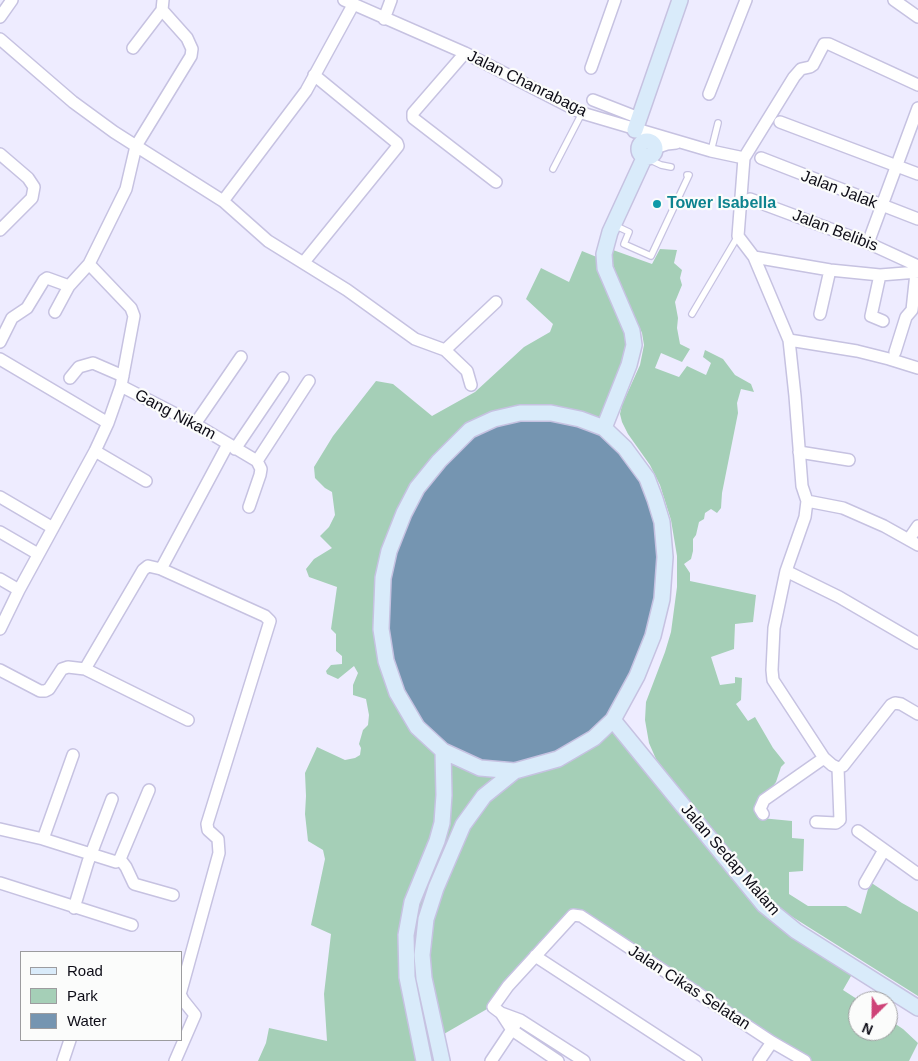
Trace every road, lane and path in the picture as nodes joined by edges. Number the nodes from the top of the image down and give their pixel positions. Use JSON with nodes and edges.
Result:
{"nodes":[{"id":1,"x":12,"y":0,"type":"edge"},
{"id":2,"x":391,"y":0,"type":"edge"},
{"id":3,"x":615,"y":0,"type":"edge"},
{"id":4,"x":680,"y":0,"type":"edge"},
{"id":5,"x":746,"y":0,"type":"edge"},
{"id":6,"x":894,"y":0,"type":"edge"},
{"id":7,"x":349,"y":2,"type":"edge"},
{"id":8,"x":163,"y":5,"type":"edge"},
{"id":9,"x":0,"y":17,"type":"edge"},
{"id":10,"x":918,"y":17,"type":"edge"},
{"id":11,"x":384,"y":19,"type":"junction"},
{"id":12,"x":0,"y":39,"type":"edge"},
{"id":13,"x":133,"y":48,"type":"dead end"},
{"id":14,"x":465,"y":53,"type":"junction"},
{"id":15,"x":591,"y":68,"type":"dead end"},
{"id":16,"x":314,"y":75,"type":"junction"},
{"id":17,"x":918,"y":85,"type":"edge"},
{"id":18,"x":709,"y":94,"type":"dead end"},
{"id":19,"x":593,"y":100,"type":"dead end"},
{"id":20,"x":918,"y":108,"type":"edge"},
{"id":21,"x":582,"y":114,"type":"junction"},
{"id":22,"x":780,"y":122,"type":"dead end"},
{"id":23,"x":718,"y":123,"type":"dead end"},
{"id":24,"x":915,"y":128,"type":"edge"},
{"id":25,"x":643,"y":142,"type":"junction"},
{"id":26,"x":680,"y":143,"type":"junction"},
{"id":27,"x":136,"y":146,"type":"junction"},
{"id":28,"x":711,"y":151,"type":"junction"},
{"id":29,"x":0,"y":154,"type":"edge"},
{"id":30,"x":744,"y":158,"type":"junction"},
{"id":31,"x":760,"y":158,"type":"dead end"},
{"id":32,"x":896,"y":166,"type":"junction"},
{"id":33,"x":671,"y":167,"type":"dead end"},
{"id":34,"x":553,"y":169,"type":"dead end"},
{"id":35,"x":918,"y":174,"type":"edge"},
{"id":36,"x":687,"y":175,"type":"dead end"},
{"id":37,"x":496,"y":182,"type":"dead end"},
{"id":38,"x":750,"y":199,"type":"dead end"},
{"id":39,"x":223,"y":201,"type":"junction"},
{"id":40,"x":882,"y":206,"type":"junction"},
{"id":41,"x":918,"y":219,"type":"edge"},
{"id":42,"x":613,"y":225,"type":"junction"},
{"id":43,"x":0,"y":230,"type":"edge"},
{"id":44,"x":738,"y":236,"type":"junction"},
{"id":45,"x":868,"y":242,"type":"junction"},
{"id":46,"x":754,"y":257,"type":"junction"},
{"id":47,"x":304,"y":262,"type":"junction"},
{"id":48,"x":89,"y":264,"type":"junction"},
{"id":49,"x":830,"y":270,"type":"junction"},
{"id":50,"x":917,"y":270,"type":"edge"},
{"id":51,"x":880,"y":275,"type":"junction"},
{"id":52,"x":70,"y":286,"type":"junction"},
{"id":53,"x":496,"y":302,"type":"dead end"},
{"id":54,"x":55,"y":312,"type":"dead end"},
{"id":55,"x":692,"y":314,"type":"dead end"},
{"id":56,"x":820,"y":314,"type":"dead end"},
{"id":57,"x":883,"y":320,"type":"dead end"},
{"id":58,"x":789,"y":340,"type":"junction"},
{"id":59,"x":0,"y":342,"type":"edge"},
{"id":60,"x":445,"y":350,"type":"junction"},
{"id":61,"x":895,"y":352,"type":"dead end"},
{"id":62,"x":241,"y":357,"type":"dead end"},
{"id":63,"x":0,"y":359,"type":"edge"},
{"id":64,"x":918,"y":368,"type":"edge"},
{"id":65,"x":70,"y":378,"type":"dead end"},
{"id":66,"x":283,"y":378,"type":"dead end"},
{"id":67,"x":122,"y":381,"type":"junction"},
{"id":68,"x":309,"y":381,"type":"dead end"},
{"id":69,"x":471,"y":385,"type":"dead end"},
{"id":70,"x":108,"y":423,"type":"junction"},
{"id":71,"x":195,"y":424,"type":"junction"},
{"id":72,"x":604,"y":428,"type":"junction"},
{"id":73,"x":232,"y":446,"type":"junction"},
{"id":74,"x":95,"y":451,"type":"junction"},
{"id":75,"x":799,"y":452,"type":"junction"},
{"id":76,"x":849,"y":460,"type":"dead end"},
{"id":77,"x":257,"y":461,"type":"junction"},
{"id":78,"x":146,"y":481,"type":"dead end"},
{"id":79,"x":0,"y":497,"type":"edge"},
{"id":80,"x":807,"y":501,"type":"junction"},
{"id":81,"x":249,"y":507,"type":"dead end"},
{"id":82,"x":918,"y":526,"type":"edge"},
{"id":83,"x":53,"y":528,"type":"junction"},
{"id":84,"x":0,"y":532,"type":"edge"},
{"id":85,"x":913,"y":542,"type":"edge"},
{"id":86,"x":38,"y":554,"type":"junction"},
{"id":87,"x":161,"y":570,"type":"junction"},
{"id":88,"x":786,"y":571,"type":"junction"},
{"id":89,"x":0,"y":579,"type":"edge"},
{"id":90,"x":19,"y":590,"type":"junction"},
{"id":91,"x":0,"y":629,"type":"edge"},
{"id":92,"x":918,"y":643,"type":"edge"},
{"id":93,"x":85,"y":668,"type":"junction"},
{"id":94,"x":0,"y":670,"type":"edge"},
{"id":95,"x":918,"y":714,"type":"edge"},
{"id":96,"x":188,"y":720,"type":"dead end"},
{"id":97,"x":613,"y":720,"type":"junction"},
{"id":98,"x":443,"y":751,"type":"junction"},
{"id":99,"x":73,"y":755,"type":"dead end"},
{"id":100,"x":824,"y":758,"type":"junction"},
{"id":101,"x":838,"y":768,"type":"junction"},
{"id":102,"x":515,"y":771,"type":"junction"},
{"id":103,"x":149,"y":790,"type":"dead end"},
{"id":104,"x":112,"y":799,"type":"dead end"},
{"id":105,"x":763,"y":814,"type":"dead end"},
{"id":106,"x":816,"y":822,"type":"dead end"},
{"id":107,"x":0,"y":829,"type":"edge"},
{"id":108,"x":858,"y":830,"type":"dead end"},
{"id":109,"x":44,"y":839,"type":"junction"},
{"id":110,"x":884,"y":850,"type":"junction"},
{"id":111,"x":91,"y":855,"type":"junction"},
{"id":112,"x":120,"y":859,"type":"junction"},
{"id":113,"x":918,"y":874,"type":"edge"},
{"id":114,"x":0,"y":883,"type":"edge"},
{"id":115,"x":865,"y":883,"type":"dead end"},
{"id":116,"x":173,"y":895,"type":"dead end"},
{"id":117,"x":74,"y":908,"type":"junction"},
{"id":118,"x":132,"y":925,"type":"dead end"},
{"id":119,"x":536,"y":956,"type":"junction"},
{"id":120,"x":182,"y":987,"type":"edge"},
{"id":121,"x":182,"y":998,"type":"edge"},
{"id":122,"x":918,"y":1008,"type":"edge"},
{"id":123,"x":501,"y":1013,"type":"junction"},
{"id":124,"x":520,"y":1020,"type":"junction"},
{"id":125,"x":512,"y":1030,"type":"junction"},
{"id":126,"x":70,"y":1041,"type":"edge"},
{"id":127,"x":772,"y":1042,"type":"junction"},
{"id":128,"x":63,"y":1061,"type":"edge"},
{"id":129,"x":175,"y":1061,"type":"edge"},
{"id":130,"x":424,"y":1061,"type":"edge"},
{"id":131,"x":442,"y":1061,"type":"edge"},
{"id":132,"x":490,"y":1061,"type":"edge"},
{"id":133,"x":558,"y":1061,"type":"edge"},
{"id":134,"x":584,"y":1061,"type":"edge"},
{"id":135,"x":696,"y":1061,"type":"edge"},
{"id":136,"x":759,"y":1061,"type":"edge"},
{"id":137,"x":805,"y":1061,"type":"edge"}],
"edges":[{"from":1,"to":9,"type":"street"},
{"from":2,"to":11,"type":"street"},
{"from":3,"to":15,"type":"street"},
{"from":4,"to":25,"type":"street"},
{"from":5,"to":18,"type":"street"},
{"from":6,"to":10,"type":"street"},
{"from":7,"to":11,"type":"street","name":"Jalan Chanrabaga"},
{"from":7,"to":16,"type":"street"},
{"from":8,"to":13,"type":"street"},
{"from":8,"to":27,"type":"street"},
{"from":11,"to":14,"type":"street","name":"Jalan Chanrabaga"},
{"from":12,"to":27,"type":"street"},
{"from":14,"to":21,"type":"street","name":"Jalan Chanrabaga"},
{"from":14,"to":37,"type":"street"},
{"from":16,"to":39,"type":"street"},
{"from":16,"to":47,"type":"street"},
{"from":17,"to":30,"type":"street"},
{"from":19,"to":25,"type":"street"},
{"from":20,"to":24,"type":"street"},
{"from":21,"to":25,"type":"street","name":"Jalan Chanrabaga"},
{"from":21,"to":34,"type":"lane"},
{"from":22,"to":32,"type":"street"},
{"from":23,"to":28,"type":"lane"},
{"from":24,"to":32,"type":"street"},
{"from":25,"to":26,"type":"street","name":"Jalan Chanrabaga"},
{"from":25,"to":26,"type":"street"},
{"from":25,"to":33,"type":"lane"},
{"from":25,"to":42,"type":"street"},
{"from":26,"to":28,"type":"street","name":"Jalan Chanrabaga"},
{"from":27,"to":39,"type":"street"},
{"from":27,"to":48,"type":"street"},
{"from":28,"to":30,"type":"street","name":"Jalan Chanrabaga"},
{"from":29,"to":43,"type":"street"},
{"from":30,"to":44,"type":"street"},
{"from":31,"to":40,"type":"street","name":"Jalan Jalak"},
{"from":32,"to":35,"type":"street"},
{"from":32,"to":40,"type":"street"},
{"from":36,"to":42,"type":"lane"},
{"from":38,"to":45,"type":"street","name":"Jalan Belibis"},
{"from":39,"to":47,"type":"street"},
{"from":40,"to":41,"type":"street","name":"Jalan Jalak"},
{"from":40,"to":45,"type":"street"},
{"from":42,"to":72,"type":"street"},
{"from":44,"to":46,"type":"street"},
{"from":44,"to":55,"type":"lane"},
{"from":45,"to":50,"type":"street","name":"Jalan Belibis"},
{"from":46,"to":49,"type":"street"},
{"from":46,"to":58,"type":"street"},
{"from":47,"to":60,"type":"street"},
{"from":48,"to":52,"type":"street"},
{"from":48,"to":67,"type":"street"},
{"from":49,"to":51,"type":"street"},
{"from":49,"to":56,"type":"street"},
{"from":50,"to":51,"type":"street"},
{"from":50,"to":61,"type":"street"},
{"from":51,"to":57,"type":"street"},
{"from":52,"to":54,"type":"street"},
{"from":52,"to":59,"type":"street"},
{"from":53,"to":60,"type":"street"},
{"from":58,"to":64,"type":"street"},
{"from":58,"to":75,"type":"street"},
{"from":60,"to":69,"type":"street"},
{"from":62,"to":71,"type":"street"},
{"from":63,"to":70,"type":"street"},
{"from":65,"to":67,"type":"street","name":"Gang Nikam"},
{"from":66,"to":73,"type":"street"},
{"from":67,"to":70,"type":"street"},
{"from":67,"to":71,"type":"street","name":"Gang Nikam"},
{"from":68,"to":77,"type":"street"},
{"from":70,"to":74,"type":"street"},
{"from":71,"to":73,"type":"street","name":"Gang Nikam"},
{"from":72,"to":97,"type":"street"},
{"from":72,"to":98,"type":"street"},
{"from":73,"to":77,"type":"street","name":"Gang Nikam"},
{"from":73,"to":87,"type":"street"},
{"from":74,"to":78,"type":"street"},
{"from":74,"to":83,"type":"street"},
{"from":75,"to":76,"type":"street"},
{"from":75,"to":80,"type":"street"},
{"from":77,"to":81,"type":"street"},
{"from":79,"to":83,"type":"street"},
{"from":80,"to":85,"type":"street"},
{"from":80,"to":88,"type":"street"},
{"from":82,"to":85,"type":"street"},
{"from":83,"to":86,"type":"street"},
{"from":84,"to":86,"type":"street"},
{"from":86,"to":90,"type":"street"},
{"from":87,"to":93,"type":"street"},
{"from":87,"to":120,"type":"street"},
{"from":88,"to":92,"type":"street"},
{"from":88,"to":100,"type":"street"},
{"from":89,"to":90,"type":"street"},
{"from":90,"to":91,"type":"street"},
{"from":93,"to":94,"type":"street"},
{"from":93,"to":96,"type":"street"},
{"from":95,"to":101,"type":"street"},
{"from":97,"to":102,"type":"street"},
{"from":97,"to":122,"type":"street","name":"Jalan Sedap Malam"},
{"from":98,"to":102,"type":"street"},
{"from":98,"to":130,"type":"street"},
{"from":99,"to":109,"type":"street"},
{"from":100,"to":101,"type":"street"},
{"from":100,"to":105,"type":"street"},
{"from":101,"to":106,"type":"street"},
{"from":102,"to":131,"type":"street"},
{"from":103,"to":112,"type":"street"},
{"from":104,"to":111,"type":"street"},
{"from":107,"to":109,"type":"street"},
{"from":108,"to":110,"type":"street"},
{"from":109,"to":111,"type":"street"},
{"from":110,"to":113,"type":"street"},
{"from":110,"to":115,"type":"street"},
{"from":111,"to":112,"type":"street"},
{"from":111,"to":117,"type":"street"},
{"from":112,"to":116,"type":"street"},
{"from":114,"to":117,"type":"street"},
{"from":117,"to":118,"type":"street"},
{"from":119,"to":123,"type":"street"},
{"from":119,"to":127,"type":"street","name":"Jalan Cikas Selatan"},
{"from":119,"to":135,"type":"street"},
{"from":121,"to":129,"type":"street"},
{"from":123,"to":124,"type":"street"},
{"from":123,"to":125,"type":"street"},
{"from":124,"to":125,"type":"street"},
{"from":124,"to":134,"type":"street"},
{"from":125,"to":132,"type":"street"},
{"from":125,"to":133,"type":"street"},
{"from":126,"to":128,"type":"street"},
{"from":127,"to":136,"type":"street"},
{"from":127,"to":137,"type":"street","name":"Jalan Cikas Selatan"}]}
